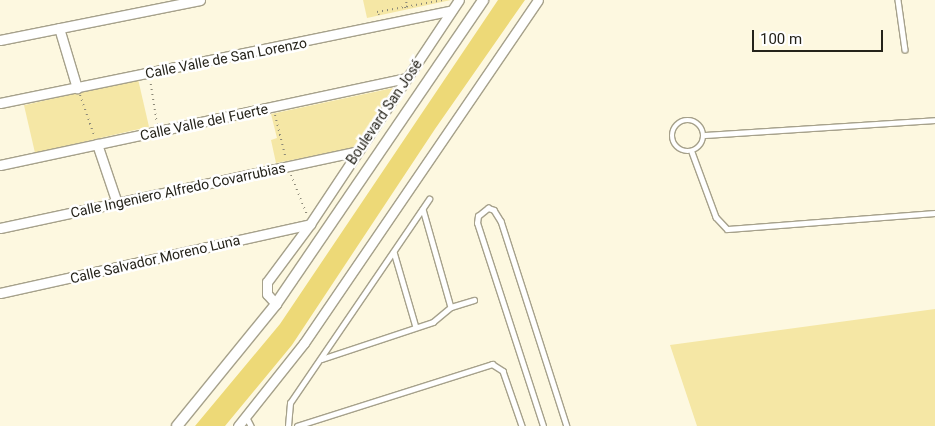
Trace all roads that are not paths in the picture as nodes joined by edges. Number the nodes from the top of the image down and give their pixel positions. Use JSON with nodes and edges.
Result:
{"nodes":[{"id":1,"x":200,"y":0,"type":"edge"},
{"id":2,"x":459,"y":0,"type":"edge"},
{"id":3,"x":483,"y":0,"type":"edge"},
{"id":4,"x":538,"y":0,"type":"edge"},
{"id":5,"x":898,"y":0,"type":"edge"},
{"id":6,"x":452,"y":10,"type":"junction"},
{"id":7,"x":59,"y":28,"type":"junction"},
{"id":8,"x":0,"y":40,"type":"edge"},
{"id":9,"x":906,"y":50,"type":"dead end"},
{"id":10,"x":408,"y":78,"type":"junction"},
{"id":11,"x":77,"y":88,"type":"junction"},
{"id":12,"x":0,"y":103,"type":"edge"},
{"id":13,"x":935,"y":120,"type":"edge"},
{"id":14,"x":705,"y":135,"type":"junction"},
{"id":15,"x":97,"y":144,"type":"junction"},
{"id":16,"x":356,"y":152,"type":"junction"},
{"id":17,"x":692,"y":152,"type":"junction"},
{"id":18,"x":0,"y":165,"type":"edge"},
{"id":19,"x":429,"y":199,"type":"dead end"},
{"id":20,"x":117,"y":203,"type":"junction"},
{"id":21,"x":423,"y":209,"type":"junction"},
{"id":22,"x":935,"y":213,"type":"edge"},
{"id":23,"x":310,"y":224,"type":"junction"},
{"id":24,"x":0,"y":228,"type":"edge"},
{"id":25,"x":394,"y":252,"type":"junction"},
{"id":26,"x":0,"y":293,"type":"edge"},
{"id":27,"x":474,"y":300,"type":"dead end"},
{"id":28,"x":276,"y":304,"type":"junction"},
{"id":29,"x":451,"y":307,"type":"junction"},
{"id":30,"x":416,"y":327,"type":"junction"},
{"id":31,"x":320,"y":360,"type":"junction"},
{"id":32,"x":246,"y":416,"type":"junction"},
{"id":33,"x":177,"y":426,"type":"edge"},
{"id":34,"x":238,"y":426,"type":"edge"},
{"id":35,"x":252,"y":426,"type":"edge"},
{"id":36,"x":288,"y":426,"type":"edge"},
{"id":37,"x":297,"y":426,"type":"edge"},
{"id":38,"x":522,"y":426,"type":"edge"},
{"id":39,"x":543,"y":426,"type":"edge"},
{"id":40,"x":567,"y":426,"type":"edge"}],
"edges":[{"from":1,"to":7,"type":"street"},
{"from":2,"to":6,"type":"street","name":"Boulevard San José"},
{"from":3,"to":28,"type":"street"},
{"from":4,"to":32,"type":"street"},
{"from":5,"to":9,"type":"lane"},
{"from":6,"to":10,"type":"street","name":"Boulevard San José"},
{"from":6,"to":11,"type":"street","name":"Calle Valle de San Lorenzo"},
{"from":7,"to":8,"type":"street"},
{"from":7,"to":11,"type":"street"},
{"from":10,"to":15,"type":"street","name":"Calle Valle del Fuerte"},
{"from":10,"to":16,"type":"street","name":"Boulevard San José"},
{"from":11,"to":12,"type":"street","name":"Calle Valle de San Lorenzo"},
{"from":13,"to":14,"type":"lane"},
{"from":14,"to":17,"type":"lane"},
{"from":14,"to":17,"type":"lane"},
{"from":15,"to":18,"type":"street","name":"Calle Valle del Fuerte"},
{"from":15,"to":20,"type":"street"},
{"from":16,"to":20,"type":"street","name":"Calle Ingeniero Alfredo Covarrubias"},
{"from":16,"to":23,"type":"street","name":"Boulevard San José"},
{"from":17,"to":22,"type":"lane"},
{"from":19,"to":21,"type":"lane"},
{"from":20,"to":24,"type":"street","name":"Calle Ingeniero Alfredo Covarrubias"},
{"from":21,"to":25,"type":"lane"},
{"from":21,"to":29,"type":"lane"},
{"from":23,"to":26,"type":"street","name":"Calle Salvador Moreno Luna"},
{"from":23,"to":28,"type":"street","name":"Boulevard San José"},
{"from":25,"to":30,"type":"lane"},
{"from":25,"to":31,"type":"lane"},
{"from":27,"to":29,"type":"lane"},
{"from":28,"to":33,"type":"street"},
{"from":29,"to":30,"type":"lane"},
{"from":30,"to":31,"type":"lane"},
{"from":31,"to":36,"type":"lane"},
{"from":32,"to":34,"type":"street"},
{"from":32,"to":35,"type":"lane"},
{"from":37,"to":38,"type":"lane"},
{"from":39,"to":40,"type":"lane"}]}
